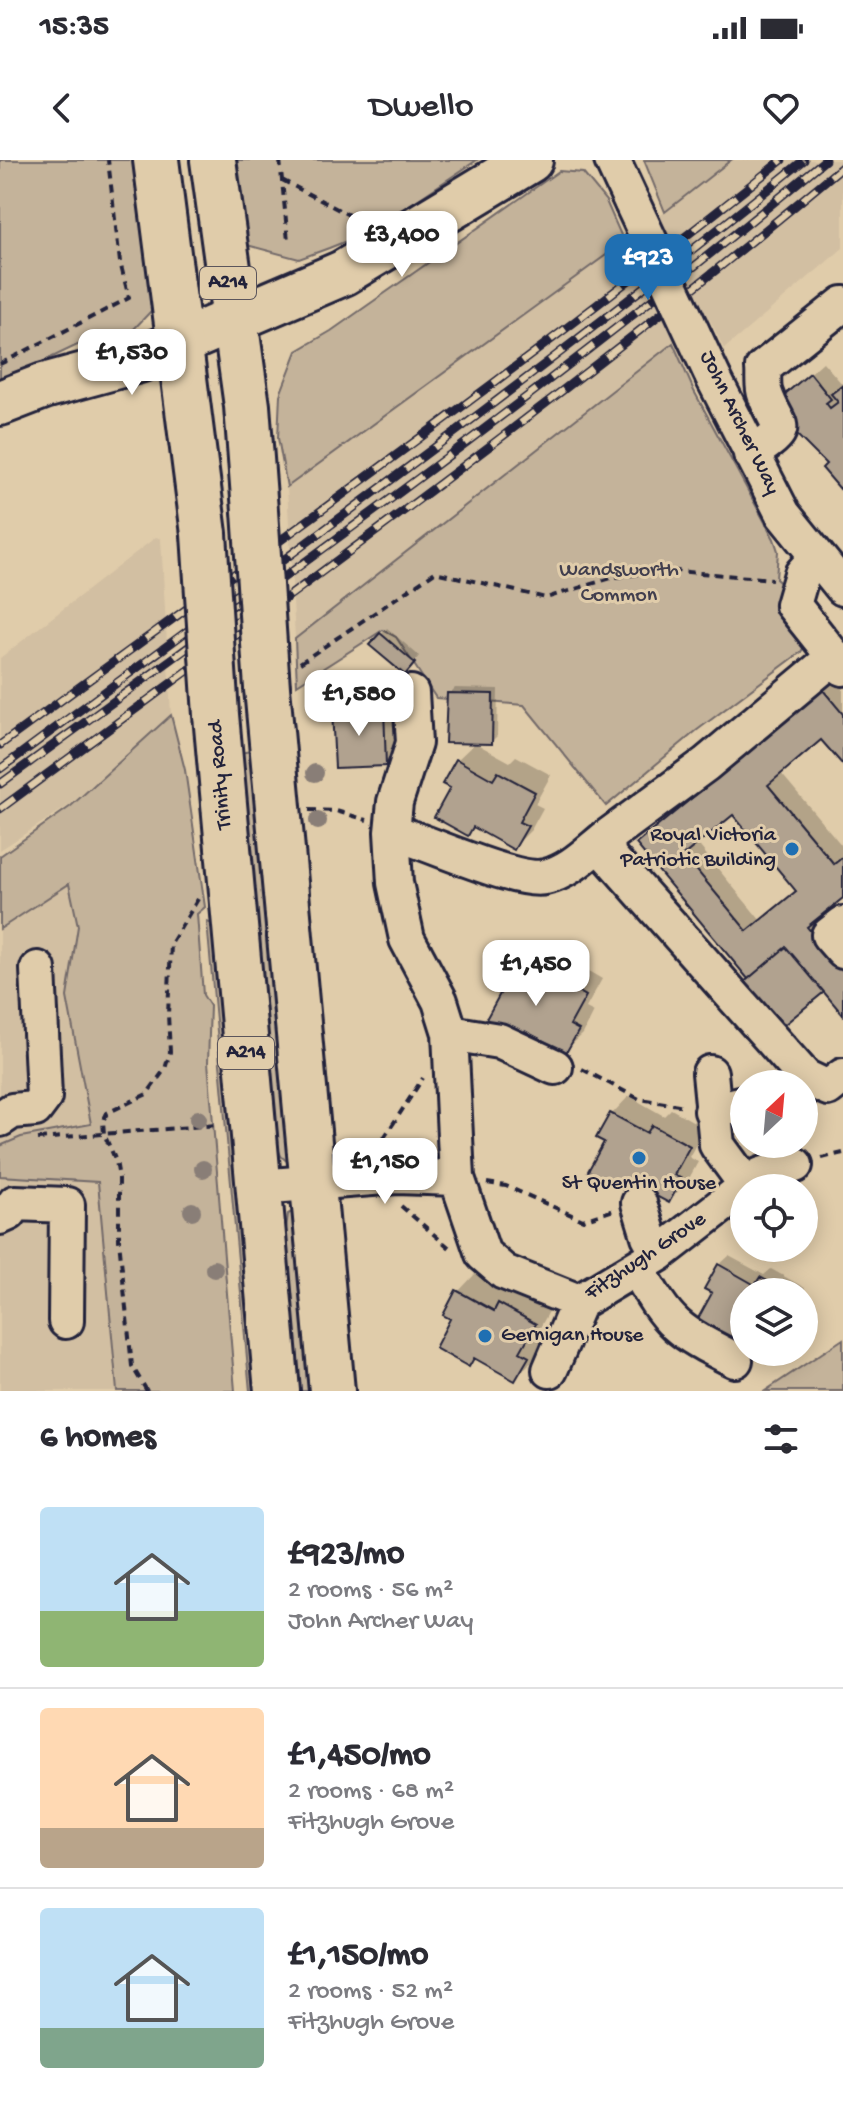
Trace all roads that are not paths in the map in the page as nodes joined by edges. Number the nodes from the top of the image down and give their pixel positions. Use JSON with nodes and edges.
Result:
{"nodes":[{"id":1,"x":156,"y":160,"type":"edge"},
{"id":2,"x":213,"y":160,"type":"edge"},
{"id":3,"x":530,"y":160,"type":"edge"},
{"id":4,"x":612,"y":160,"type":"edge"},
{"id":5,"x":843,"y":304,"type":"edge"},
{"id":6,"x":234,"y":320,"type":"junction"},
{"id":7,"x":179,"y":344,"type":"junction"},
{"id":8,"x":0,"y":403,"type":"edge"},
{"id":9,"x":751,"y":454,"type":"junction"},
{"id":10,"x":807,"y":570,"type":"junction"},
{"id":11,"x":843,"y":588,"type":"edge"},
{"id":12,"x":838,"y":663,"type":"edge"},
{"id":13,"x":411,"y":693,"type":"dead end"},
{"id":14,"x":392,"y":830,"type":"junction"},
{"id":15,"x":607,"y":837,"type":"junction"},
{"id":16,"x":843,"y":924,"type":"edge"},
{"id":17,"x":843,"y":951,"type":"edge"},
{"id":18,"x":38,"y":969,"type":"dead end"},
{"id":19,"x":451,"y":1044,"type":"junction"},
{"id":20,"x":555,"y":1067,"type":"road end"},
{"id":21,"x":710,"y":1073,"type":"dead end"},
{"id":22,"x":843,"y":1076,"type":"edge"},
{"id":23,"x":723,"y":1107,"type":"edge"},
{"id":24,"x":0,"y":1119,"type":"edge"},
{"id":25,"x":789,"y":1158,"type":"edge"},
{"id":26,"x":738,"y":1174,"type":"edge"},
{"id":27,"x":763,"y":1174,"type":"edge"},
{"id":28,"x":457,"y":1178,"type":"junction"},
{"id":29,"x":312,"y":1182,"type":"junction"},
{"id":30,"x":259,"y":1187,"type":"junction"},
{"id":31,"x":730,"y":1199,"type":"edge"},
{"id":32,"x":639,"y":1203,"type":"road end"},
{"id":33,"x":0,"y":1217,"type":"edge"},
{"id":34,"x":648,"y":1261,"type":"junction"},
{"id":35,"x":579,"y":1302,"type":"junction"},
{"id":36,"x":66,"y":1321,"type":"dead end"},
{"id":37,"x":730,"y":1357,"type":"edge"},
{"id":38,"x":550,"y":1370,"type":"dead end"},
{"id":39,"x":277,"y":1391,"type":"edge"},
{"id":40,"x":332,"y":1391,"type":"edge"}],
"edges":[{"from":1,"to":7,"type":"main road","name":"Trinity Road","number":"A214"},
{"from":2,"to":6,"type":"main road","number":"A214"},
{"from":3,"to":6,"type":"main road"},
{"from":4,"to":9,"type":"street","name":"John Archer Way","bridge":true},
{"from":5,"to":9,"type":"street"},
{"from":6,"to":7,"type":"main road"},
{"from":6,"to":29,"type":"main road","number":"A214","bridge":true},
{"from":7,"to":8,"type":"main road"},
{"from":7,"to":30,"type":"main road","name":"Trinity Road","number":"A214","bridge":true},
{"from":9,"to":10,"type":"street","name":"John Archer Way"},
{"from":10,"to":11,"type":"street","name":"John Archer Way"},
{"from":10,"to":12,"type":"street"},
{"from":12,"to":15,"type":"street"},
{"from":13,"to":14,"type":"street"},
{"from":14,"to":15,"type":"street"},
{"from":14,"to":19,"type":"street"},
{"from":15,"to":22,"type":"street"},
{"from":16,"to":17,"type":"street"},
{"from":18,"to":24,"type":"street"},
{"from":19,"to":20,"type":"street"},
{"from":19,"to":28,"type":"street"},
{"from":21,"to":23,"type":"street"},
{"from":23,"to":26,"type":"street"},
{"from":25,"to":27,"type":"street","name":"Fitzhugh Grove"},
{"from":28,"to":29,"type":"street"},
{"from":28,"to":35,"type":"street","name":"Fitzhugh Grove"},
{"from":29,"to":30,"type":"street"},
{"from":29,"to":40,"type":"main road","number":"A214"},
{"from":30,"to":39,"type":"main road","name":"Trinity Road","number":"A214"},
{"from":31,"to":34,"type":"street","name":"Fitzhugh Grove"},
{"from":32,"to":34,"type":"street"},
{"from":33,"to":36,"type":"street"},
{"from":34,"to":35,"type":"street","name":"Fitzhugh Grove"},
{"from":34,"to":37,"type":"street"},
{"from":35,"to":38,"type":"street"}]}
